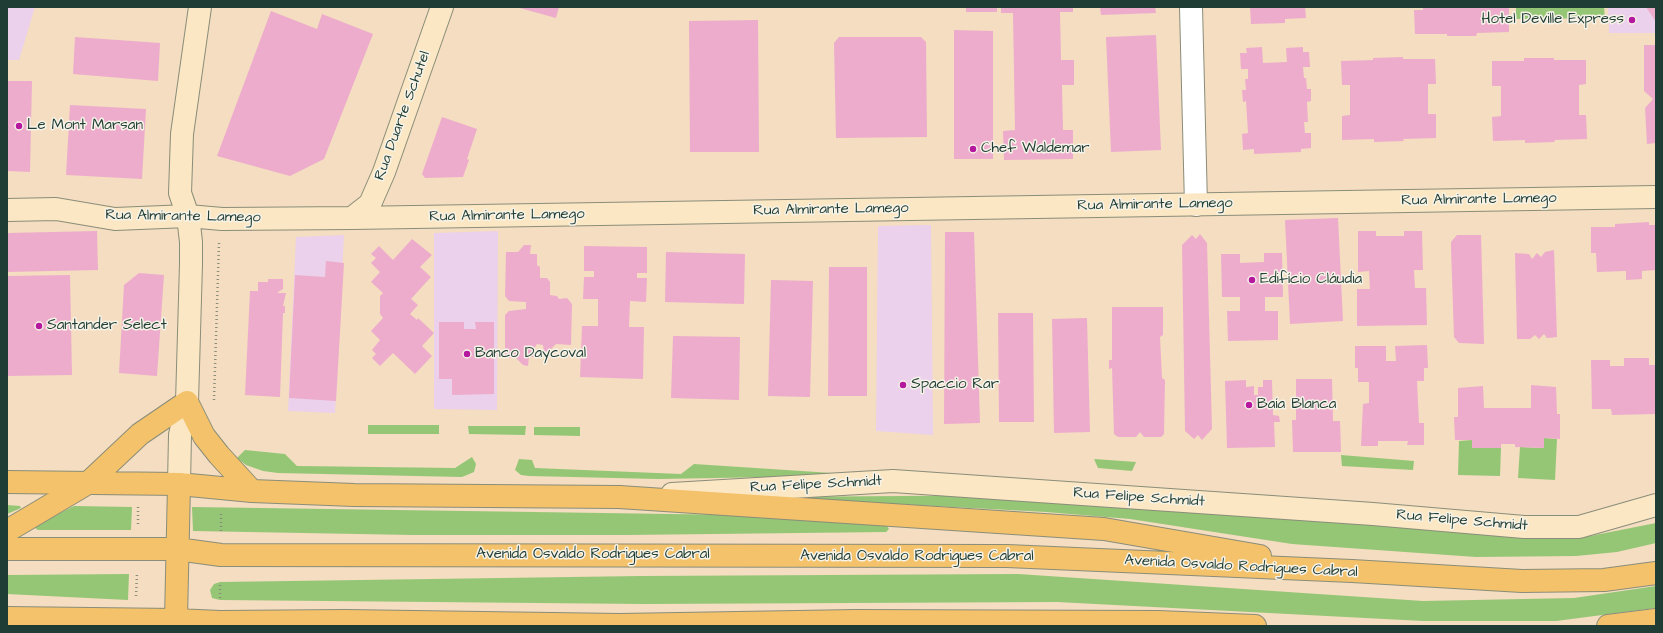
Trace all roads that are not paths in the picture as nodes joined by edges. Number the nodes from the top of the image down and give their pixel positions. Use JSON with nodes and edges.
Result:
{"nodes":[{"id":1,"x":200,"y":7,"type":"edge"},
{"id":2,"x":442,"y":7,"type":"edge"},
{"id":3,"x":1191,"y":7,"type":"edge"},
{"id":4,"x":1656,"y":197,"type":"edge"},
{"id":5,"x":1196,"y":205,"type":"junction"},
{"id":6,"x":7,"y":210,"type":"edge"},
{"id":7,"x":188,"y":216,"type":"junction"},
{"id":8,"x":352,"y":218,"type":"junction"},
{"id":9,"x":187,"y":402,"type":"junction"},
{"id":10,"x":7,"y":482,"type":"edge"},
{"id":11,"x":88,"y":484,"type":"junction"},
{"id":12,"x":179,"y":484,"type":"junction"},
{"id":13,"x":252,"y":491,"type":"junction"},
{"id":14,"x":619,"y":497,"type":"junction"},
{"id":15,"x":1656,"y":505,"type":"edge"},
{"id":16,"x":7,"y":531,"type":"edge"},
{"id":17,"x":7,"y":549,"type":"edge"},
{"id":18,"x":177,"y":549,"type":"junction"},
{"id":19,"x":1352,"y":572,"type":"junction"},
{"id":20,"x":1656,"y":573,"type":"edge"},
{"id":21,"x":7,"y":618,"type":"edge"},
{"id":22,"x":176,"y":620,"type":"junction"},
{"id":23,"x":1656,"y":620,"type":"edge"},
{"id":24,"x":1254,"y":626,"type":"edge"},
{"id":25,"x":1608,"y":626,"type":"edge"}],
"edges":[{"from":1,"to":7,"type":"main road"},
{"from":2,"to":8,"type":"main road","name":"Rua Duarte Schutel"},
{"from":3,"to":5,"type":"street"},
{"from":4,"to":5,"type":"main road","name":"Rua Almirante Lamego"},
{"from":5,"to":8,"type":"main road","name":"Rua Almirante Lamego"},
{"from":6,"to":7,"type":"main road","name":"Rua Almirante Lamego"},
{"from":7,"to":8,"type":"main road","name":"Rua Almirante Lamego"},
{"from":7,"to":9,"type":"main road"},
{"from":9,"to":11,"type":"main road"},
{"from":9,"to":12,"type":"main road"},
{"from":9,"to":13,"type":"main road"},
{"from":10,"to":11,"type":"main road"},
{"from":11,"to":12,"type":"main road"},
{"from":11,"to":16,"type":"main road"},
{"from":12,"to":13,"type":"main road"},
{"from":12,"to":18,"type":"main road"},
{"from":13,"to":14,"type":"main road"},
{"from":14,"to":15,"type":"main road","name":"Rua Felipe Schmidt"},
{"from":14,"to":19,"type":"main road"},
{"from":17,"to":18,"type":"main road","name":"Avenida Osvaldo Rodrigues Cabral"},
{"from":18,"to":19,"type":"main road","name":"Avenida Osvaldo Rodrigues Cabral"},
{"from":18,"to":22,"type":"main road"},
{"from":19,"to":20,"type":"main road","name":"Avenida Osvaldo Rodrigues Cabral"},
{"from":21,"to":22,"type":"main road"},
{"from":22,"to":24,"type":"main road"},
{"from":23,"to":25,"type":"main road"}]}
